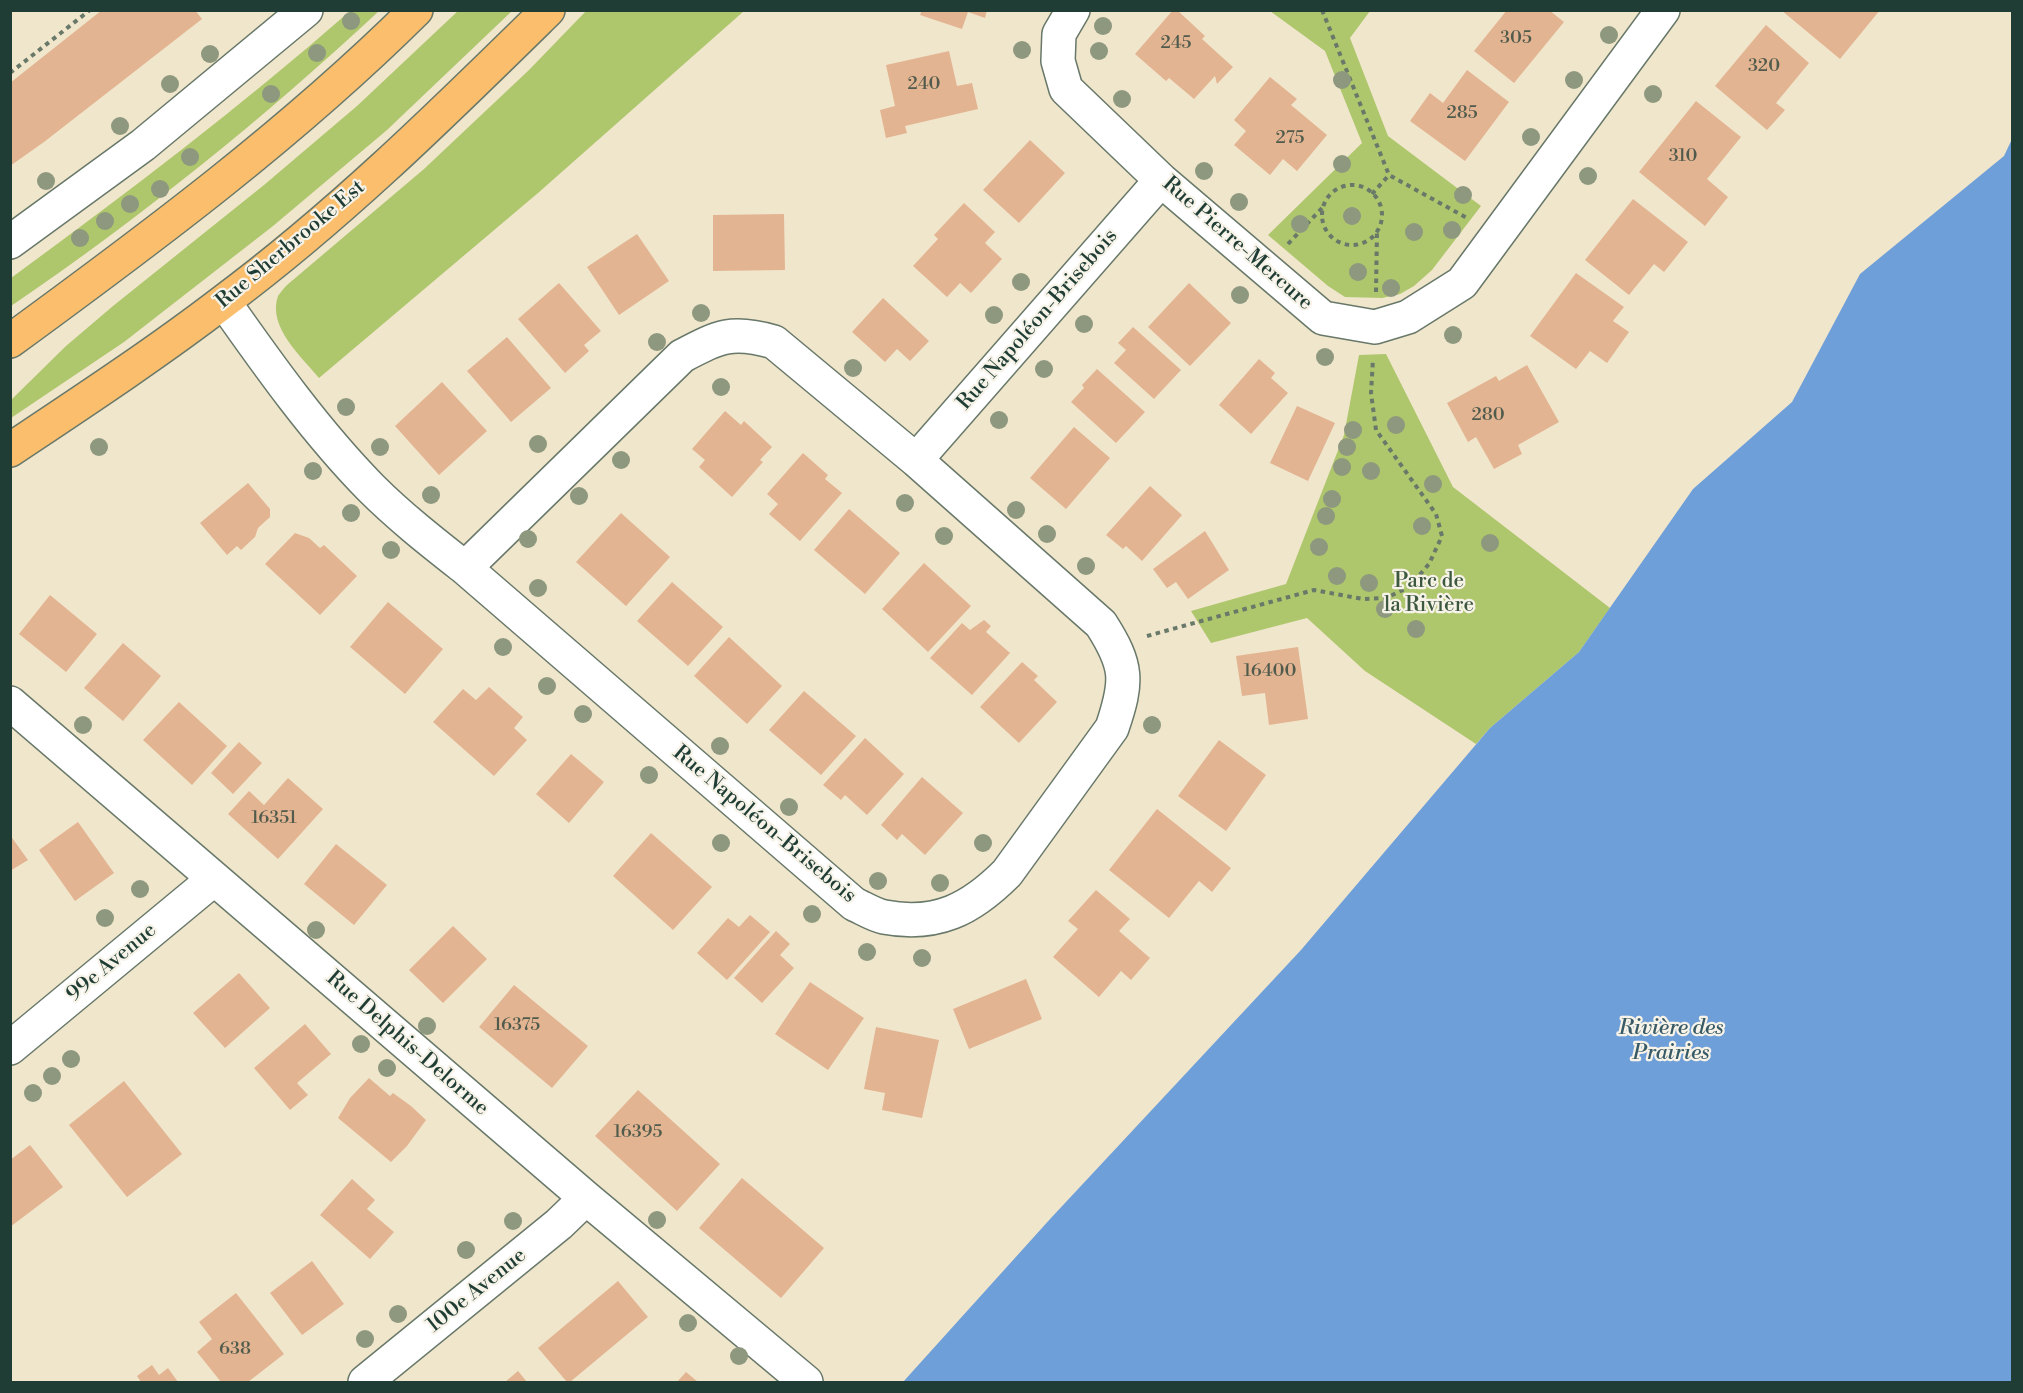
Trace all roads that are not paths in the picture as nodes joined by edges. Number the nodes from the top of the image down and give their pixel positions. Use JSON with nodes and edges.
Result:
{"nodes":[{"id":1,"x":306,"y":10,"type":"edge"},
{"id":2,"x":416,"y":10,"type":"edge"},
{"id":3,"x":548,"y":10,"type":"edge"},
{"id":4,"x":1073,"y":10,"type":"edge"},
{"id":5,"x":1663,"y":10,"type":"edge"},
{"id":6,"x":1161,"y":180,"type":"junction"},
{"id":7,"x":10,"y":242,"type":"edge"},
{"id":8,"x":224,"y":302,"type":"junction"},
{"id":9,"x":10,"y":341,"type":"edge"},
{"id":10,"x":10,"y":450,"type":"edge"},
{"id":11,"x":916,"y":460,"type":"junction"},
{"id":12,"x":465,"y":568,"type":"junction"},
{"id":13,"x":10,"y":703,"type":"edge"},
{"id":14,"x":214,"y":879,"type":"junction"},
{"id":15,"x":10,"y":1047,"type":"edge"},
{"id":16,"x":586,"y":1198,"type":"junction"},
{"id":17,"x":365,"y":1383,"type":"edge"},
{"id":18,"x":806,"y":1383,"type":"edge"}],
"edges":[{"from":1,"to":7,"type":"street"},
{"from":2,"to":9,"type":"main road"},
{"from":3,"to":8,"type":"main road","name":"Rue Sherbrooke Est"},
{"from":4,"to":6,"type":"street","name":"Rue Pierre-Mercure"},
{"from":5,"to":6,"type":"street","name":"Rue Pierre-Mercure"},
{"from":6,"to":11,"type":"street","name":"Rue Napoléon-Brisebois"},
{"from":8,"to":10,"type":"main road","name":"Rue Sherbrooke Est"},
{"from":8,"to":12,"type":"street","name":"Rue Napoléon-Brisebois"},
{"from":11,"to":12,"type":"street","name":"Rue Napoléon-Brisebois"},
{"from":11,"to":12,"type":"street","name":"Rue Napoléon-Brisebois"},
{"from":13,"to":14,"type":"street","name":"Rue Delphis-Delorme"},
{"from":14,"to":15,"type":"street","name":"99e Avenue"},
{"from":14,"to":16,"type":"street","name":"Rue Delphis-Delorme"},
{"from":16,"to":17,"type":"street","name":"100e Avenue"},
{"from":16,"to":18,"type":"street","name":"Rue Delphis-Delorme"}]}
